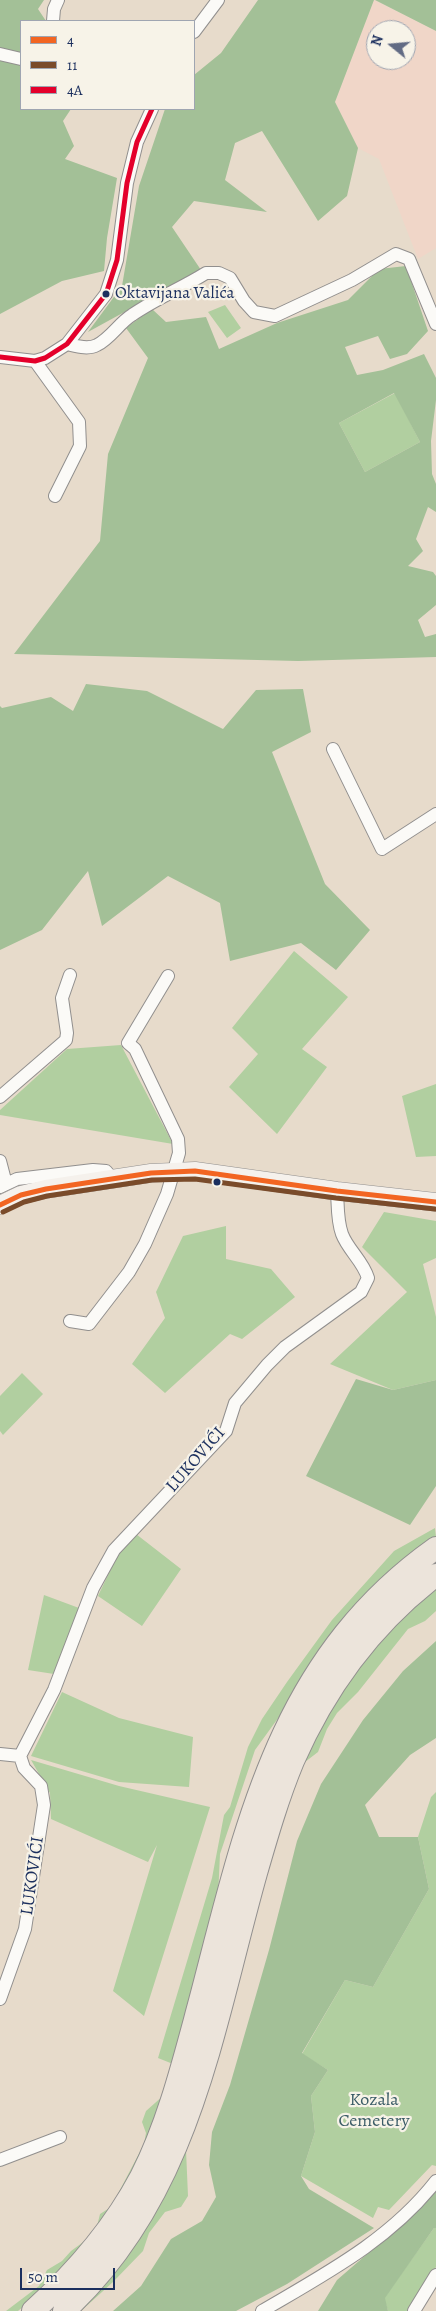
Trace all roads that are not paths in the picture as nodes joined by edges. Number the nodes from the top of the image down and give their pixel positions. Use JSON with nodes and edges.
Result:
{"nodes":[{"id":1,"x":58,"y":0,"type":"edge"},
{"id":2,"x":218,"y":0,"type":"edge"},
{"id":3,"x":54,"y":20,"type":"edge"},
{"id":4,"x":195,"y":31,"type":"edge"},
{"id":5,"x":0,"y":54,"type":"edge"},
{"id":6,"x":20,"y":59,"type":"edge"},
{"id":7,"x":152,"y":110,"type":"edge"},
{"id":8,"x":436,"y":324,"type":"edge"},
{"id":9,"x":67,"y":344,"type":"junction"},
{"id":10,"x":0,"y":357,"type":"edge"},
{"id":11,"x":35,"y":361,"type":"junction"},
{"id":12,"x":55,"y":496,"type":"dead end"},
{"id":13,"x":333,"y":749,"type":"dead end"},
{"id":14,"x":436,"y":814,"type":"edge"},
{"id":15,"x":70,"y":975,"type":"dead end"},
{"id":16,"x":168,"y":976,"type":"dead end"},
{"id":17,"x":0,"y":1097,"type":"edge"},
{"id":18,"x":0,"y":1161,"type":"edge"},
{"id":19,"x":172,"y":1171,"type":"junction"},
{"id":20,"x":113,"y":1179,"type":"junction"},
{"id":21,"x":3,"y":1185,"type":"edge"},
{"id":22,"x":337,"y":1192,"type":"junction"},
{"id":23,"x":436,"y":1202,"type":"edge"},
{"id":24,"x":0,"y":1205,"type":"edge"},
{"id":25,"x":70,"y":1321,"type":"dead end"},
{"id":26,"x":436,"y":1548,"type":"edge"},
{"id":27,"x":436,"y":1575,"type":"edge"},
{"id":28,"x":0,"y":1754,"type":"edge"},
{"id":29,"x":20,"y":1756,"type":"junction"},
{"id":30,"x":0,"y":1999,"type":"edge"},
{"id":31,"x":60,"y":2137,"type":"dead end"},
{"id":32,"x":0,"y":2160,"type":"edge"},
{"id":33,"x":436,"y":2181,"type":"edge"},
{"id":34,"x":436,"y":2275,"type":"edge"},
{"id":35,"x":33,"y":2311,"type":"edge"},
{"id":36,"x":64,"y":2311,"type":"edge"},
{"id":37,"x":262,"y":2311,"type":"edge"},
{"id":38,"x":414,"y":2311,"type":"edge"}],
"edges":[{"from":1,"to":3,"type":"street"},
{"from":2,"to":4,"type":"street"},
{"from":5,"to":6,"type":"street"},
{"from":7,"to":9,"type":"street"},
{"from":8,"to":9,"type":"street"},
{"from":9,"to":11,"type":"street"},
{"from":10,"to":11,"type":"street"},
{"from":11,"to":12,"type":"street"},
{"from":13,"to":14,"type":"street"},
{"from":15,"to":17,"type":"street"},
{"from":16,"to":19,"type":"street"},
{"from":18,"to":21,"type":"street"},
{"from":19,"to":20,"type":"main road"},
{"from":19,"to":22,"type":"main road"},
{"from":19,"to":25,"type":"street"},
{"from":20,"to":21,"type":"street"},
{"from":20,"to":24,"type":"main road"},
{"from":22,"to":23,"type":"main road"},
{"from":22,"to":29,"type":"street","name":"LUKOVIĆI"},
{"from":26,"to":35,"type":"highway"},
{"from":27,"to":36,"type":"highway"},
{"from":28,"to":29,"type":"street"},
{"from":29,"to":30,"type":"street","name":"LUKOVIĆI"},
{"from":31,"to":32,"type":"street"},
{"from":33,"to":37,"type":"street"},
{"from":34,"to":38,"type":"street"}]}
